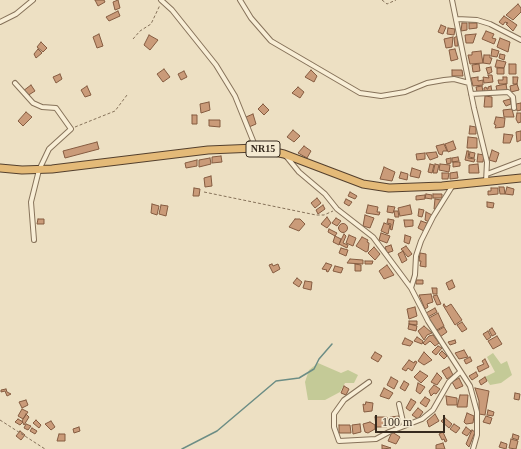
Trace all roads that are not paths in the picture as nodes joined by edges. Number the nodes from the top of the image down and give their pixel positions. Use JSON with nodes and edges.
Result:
{"nodes":[{"id":1,"x":33,"y":0,"type":"edge"},
{"id":2,"x":161,"y":0,"type":"edge"},
{"id":3,"x":240,"y":0,"type":"edge"},
{"id":4,"x":452,"y":0,"type":"edge"},
{"id":5,"x":457,"y":19,"type":"junction"},
{"id":6,"x":0,"y":22,"type":"edge"},
{"id":7,"x":521,"y":40,"type":"edge"},
{"id":8,"x":15,"y":83,"type":"dead end"},
{"id":9,"x":469,"y":83,"type":"junction"},
{"id":10,"x":471,"y":94,"type":"junction"},
{"id":11,"x":514,"y":108,"type":"dead end"},
{"id":12,"x":256,"y":148,"type":"junction"},
{"id":13,"x":284,"y":154,"type":"junction"},
{"id":14,"x":521,"y":161,"type":"edge"},
{"id":15,"x":0,"y":168,"type":"edge"},
{"id":16,"x":39,"y":170,"type":"junction"},
{"id":17,"x":486,"y":174,"type":"junction"},
{"id":18,"x":521,"y":178,"type":"edge"},
{"id":19,"x":486,"y":182,"type":"junction"},
{"id":20,"x":453,"y":185,"type":"junction"},
{"id":21,"x":34,"y":240,"type":"dead end"},
{"id":22,"x":411,"y":288,"type":"junction"},
{"id":23,"x":460,"y":372,"type":"junction"},
{"id":24,"x":369,"y":382,"type":"dead end"},
{"id":25,"x":399,"y":404,"type":"dead end"},
{"id":26,"x":404,"y":426,"type":"junction"},
{"id":27,"x":473,"y":449,"type":"edge"}],
"edges":[{"from":1,"to":6,"type":"street"},
{"from":2,"to":12,"type":"street"},
{"from":3,"to":9,"type":"street"},
{"from":4,"to":5,"type":"street"},
{"from":5,"to":7,"type":"street"},
{"from":5,"to":9,"type":"street"},
{"from":8,"to":16,"type":"street"},
{"from":9,"to":10,"type":"street"},
{"from":10,"to":11,"type":"street"},
{"from":10,"to":17,"type":"street"},
{"from":12,"to":13,"type":"highway","number":"NR15"},
{"from":12,"to":16,"type":"highway","number":"NR15"},
{"from":13,"to":20,"type":"highway","number":"NR15"},
{"from":13,"to":22,"type":"street"},
{"from":14,"to":17,"type":"street"},
{"from":15,"to":16,"type":"highway","number":"NR15"},
{"from":16,"to":21,"type":"street"},
{"from":17,"to":19,"type":"street"},
{"from":18,"to":19,"type":"highway","number":"NR15"},
{"from":19,"to":20,"type":"highway","number":"NR15"},
{"from":20,"to":22,"type":"street"},
{"from":22,"to":23,"type":"street"},
{"from":23,"to":26,"type":"street"},
{"from":23,"to":27,"type":"street"},
{"from":24,"to":26,"type":"street"},
{"from":25,"to":26,"type":"street"}]}
